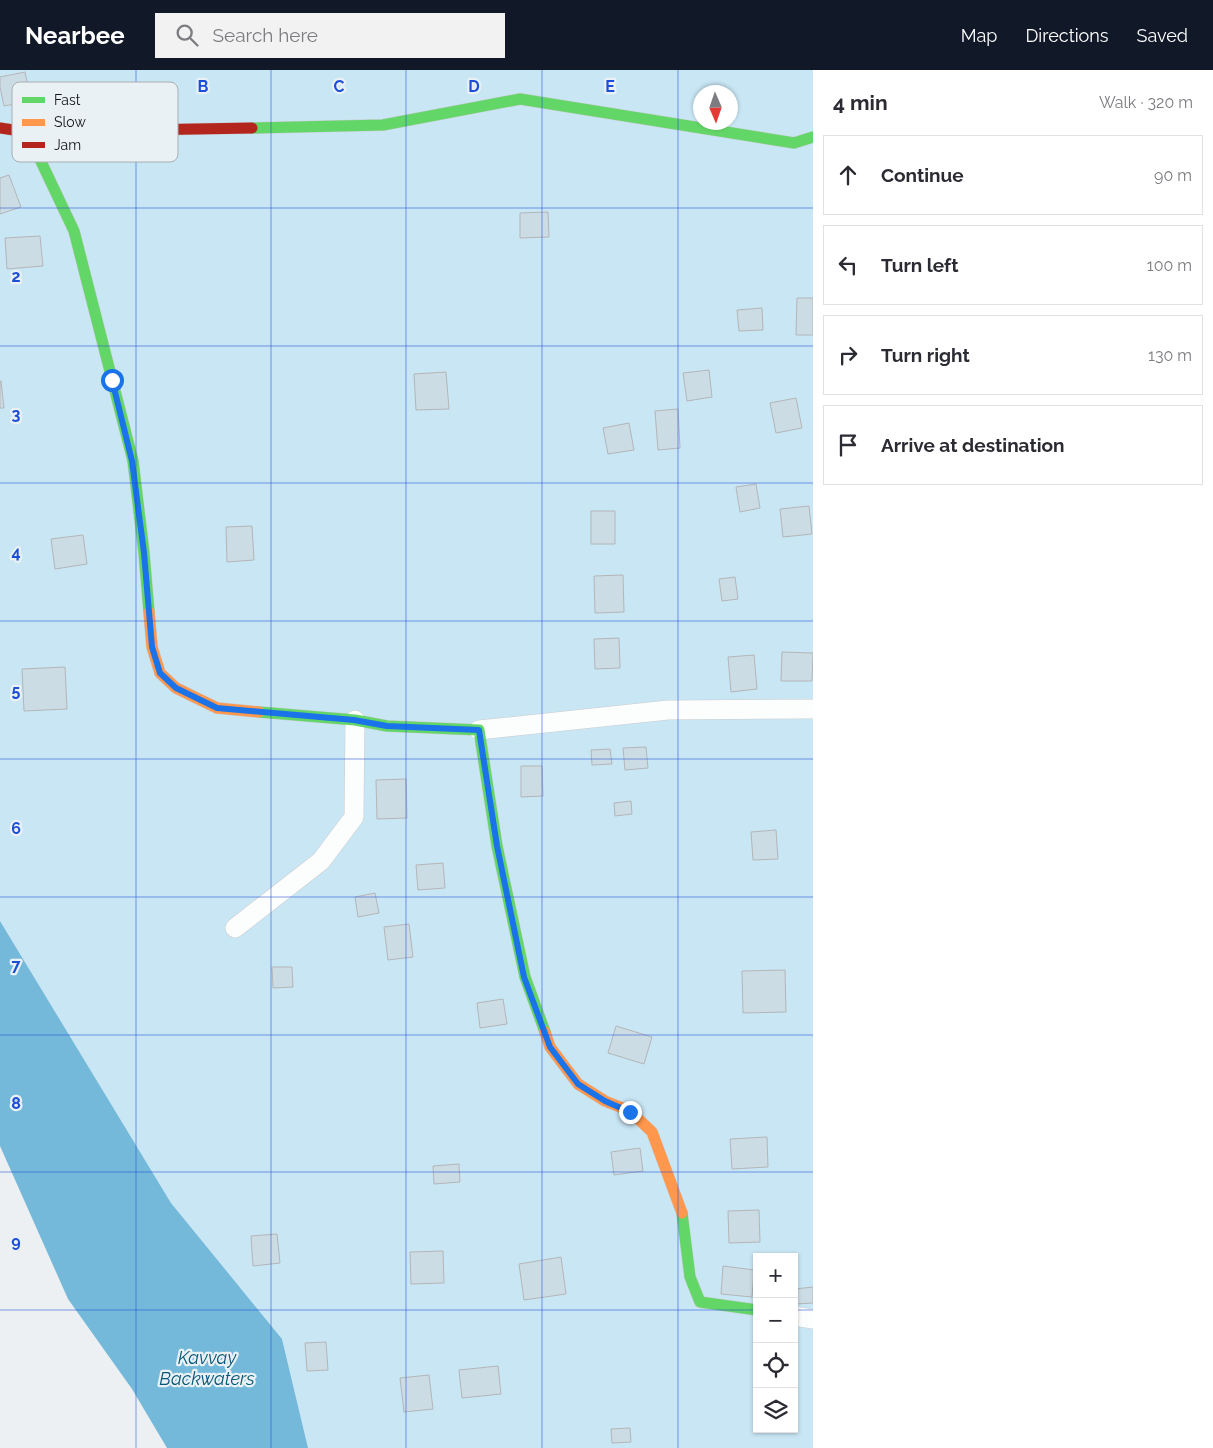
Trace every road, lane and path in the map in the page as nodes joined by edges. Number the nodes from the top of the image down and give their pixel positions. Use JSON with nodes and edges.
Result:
{"nodes":[{"id":1,"x":178,"y":129,"type":"edge"},
{"id":2,"x":813,"y":137,"type":"edge"},
{"id":3,"x":42,"y":162,"type":"edge"},
{"id":4,"x":813,"y":709,"type":"edge"},
{"id":5,"x":354,"y":720,"type":"junction"},
{"id":6,"x":479,"y":730,"type":"junction"},
{"id":7,"x":235,"y":928,"type":"dead end"},
{"id":8,"x":753,"y":1309,"type":"edge"},
{"id":9,"x":798,"y":1317,"type":"edge"},
{"id":10,"x":813,"y":1319,"type":"edge"}],
"edges":[{"from":1,"to":2,"type":"street"},
{"from":3,"to":5,"type":"street"},
{"from":4,"to":6,"type":"street"},
{"from":5,"to":6,"type":"street"},
{"from":5,"to":7,"type":"street"},
{"from":6,"to":8,"type":"street"},
{"from":9,"to":10,"type":"street"}]}
